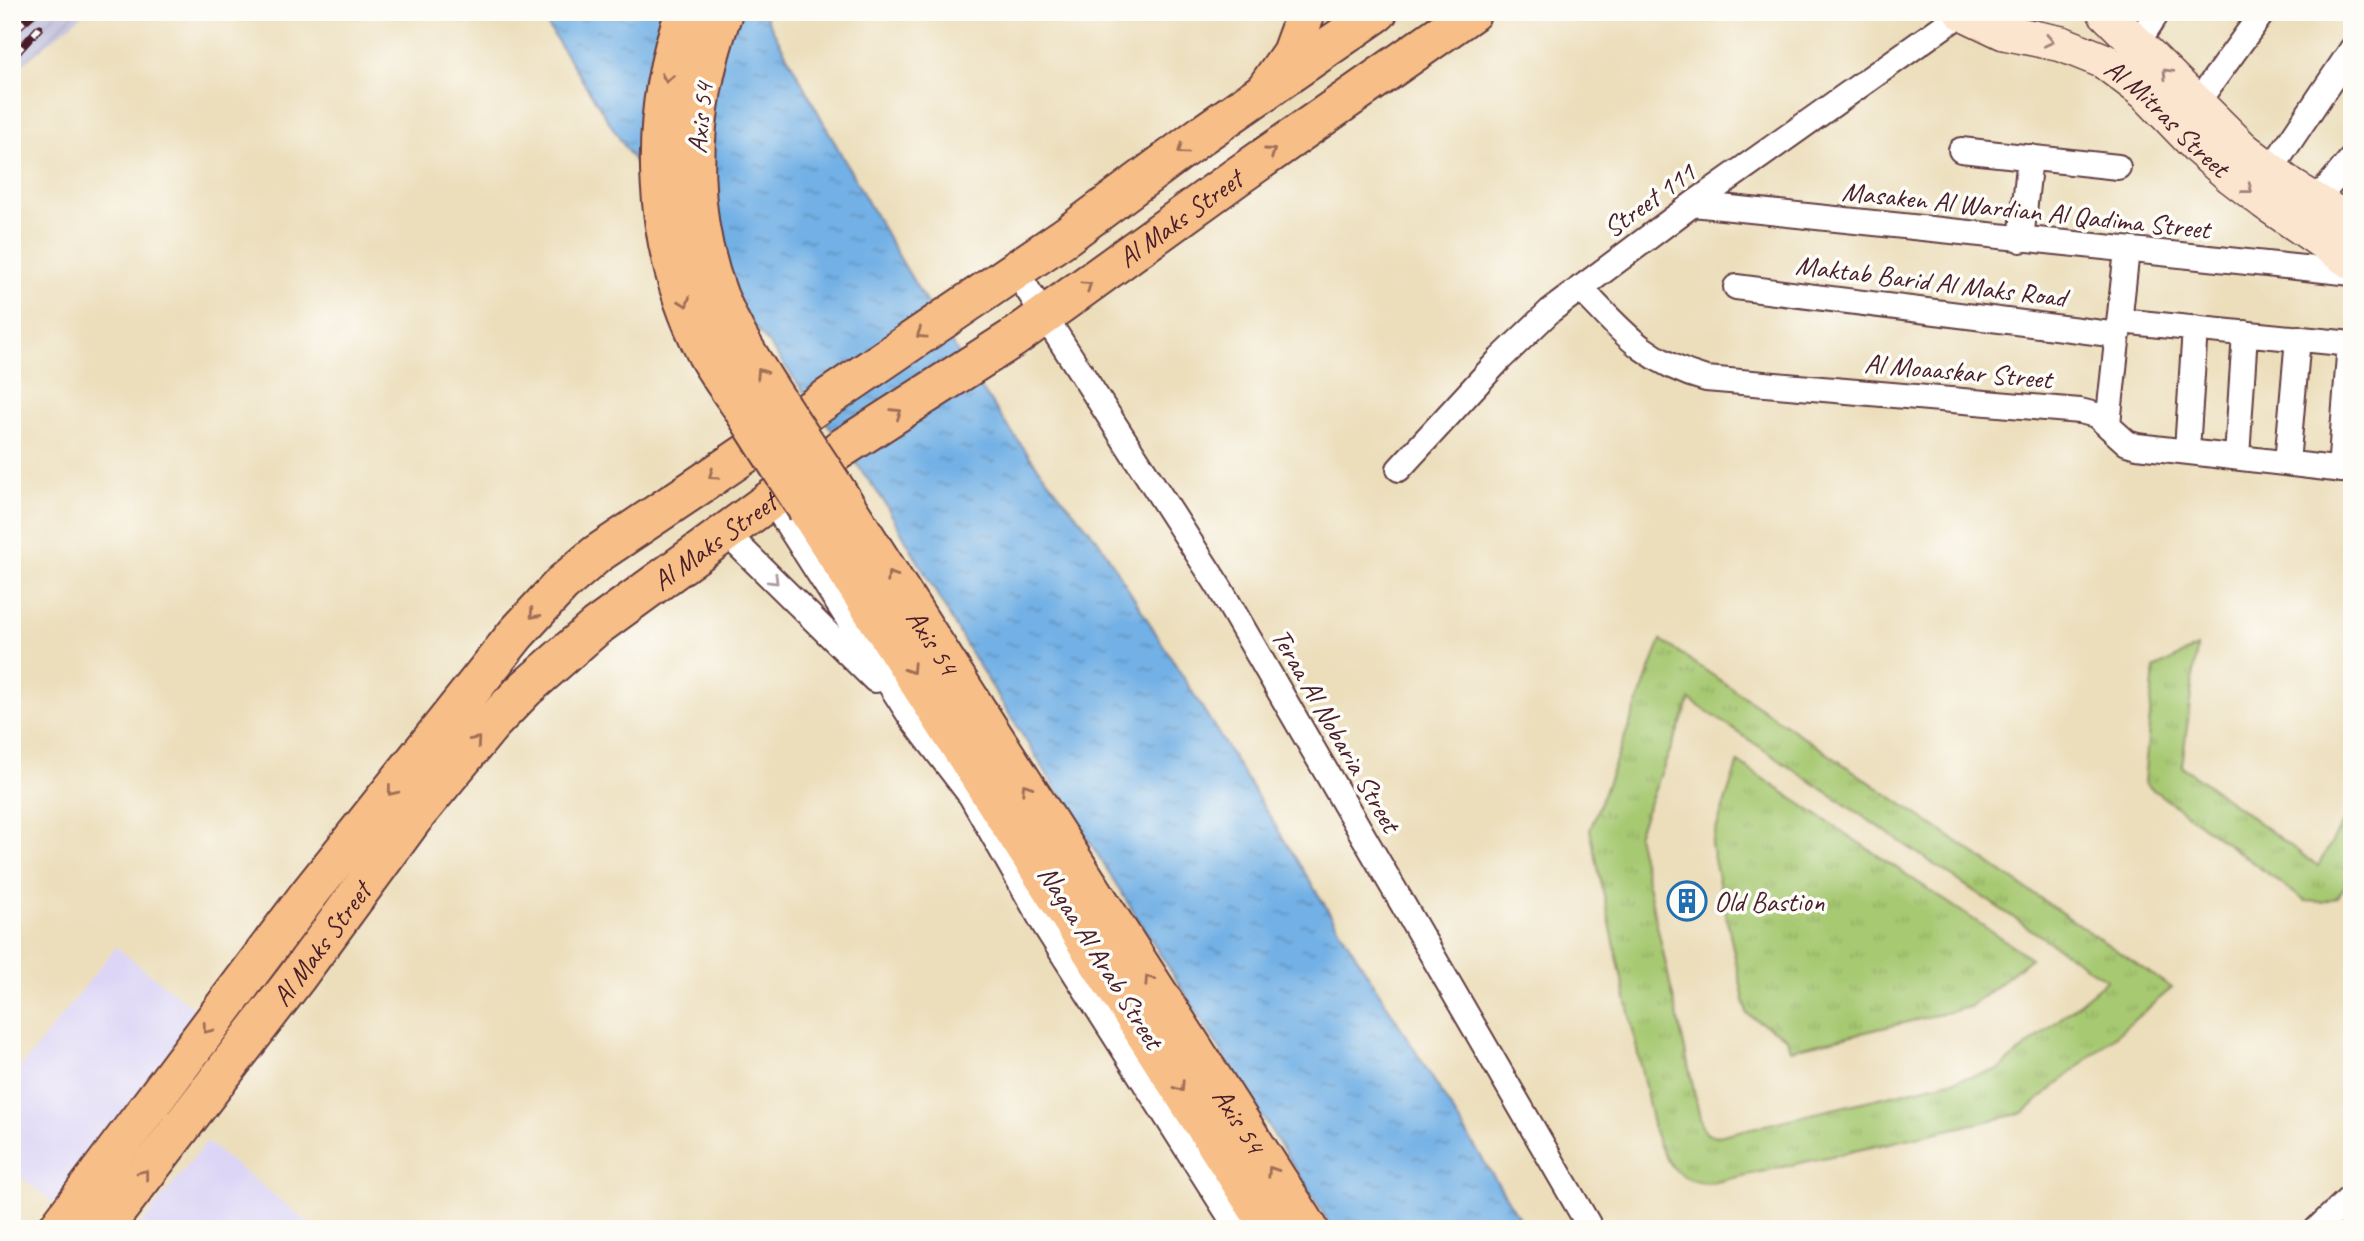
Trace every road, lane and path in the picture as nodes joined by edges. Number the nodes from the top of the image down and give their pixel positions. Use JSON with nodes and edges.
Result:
{"nodes":[{"id":1,"x":685,"y":12,"type":"edge"},
{"id":2,"x":723,"y":12,"type":"edge"},
{"id":3,"x":1306,"y":12,"type":"edge"},
{"id":4,"x":1378,"y":12,"type":"edge"},
{"id":5,"x":1472,"y":12,"type":"edge"},
{"id":6,"x":2105,"y":12,"type":"edge"},
{"id":7,"x":2158,"y":12,"type":"edge"},
{"id":8,"x":2263,"y":12,"type":"edge"},
{"id":9,"x":1982,"y":15,"type":"edge"},
{"id":10,"x":2137,"y":43,"type":"junction"},
{"id":11,"x":2352,"y":49,"type":"edge"},
{"id":12,"x":1263,"y":93,"type":"junction"},
{"id":13,"x":2196,"y":104,"type":"junction"},
{"id":14,"x":1961,"y":150,"type":"dead end"},
{"id":15,"x":2030,"y":157,"type":"junction"},
{"id":16,"x":2352,"y":159,"type":"edge"},
{"id":17,"x":2118,"y":167,"type":"dead end"},
{"id":18,"x":2270,"y":171,"type":"junction"},
{"id":19,"x":2315,"y":202,"type":"junction"},
{"id":20,"x":1693,"y":204,"type":"junction"},
{"id":21,"x":2352,"y":223,"type":"edge"},
{"id":22,"x":2021,"y":240,"type":"junction"},
{"id":23,"x":2127,"y":250,"type":"junction"},
{"id":24,"x":2352,"y":262,"type":"edge"},
{"id":25,"x":1014,"y":271,"type":"junction"},
{"id":26,"x":2352,"y":273,"type":"edge"},
{"id":27,"x":1736,"y":287,"type":"dead end"},
{"id":28,"x":1580,"y":288,"type":"junction"},
{"id":29,"x":1045,"y":315,"type":"junction"},
{"id":30,"x":2119,"y":328,"type":"junction"},
{"id":31,"x":2195,"y":328,"type":"junction"},
{"id":32,"x":2245,"y":333,"type":"junction"},
{"id":33,"x":2298,"y":338,"type":"junction"},
{"id":34,"x":2351,"y":343,"type":"edge"},
{"id":35,"x":2108,"y":424,"type":"junction"},
{"id":36,"x":2187,"y":450,"type":"junction"},
{"id":37,"x":2237,"y":457,"type":"junction"},
{"id":38,"x":2287,"y":463,"type":"junction"},
{"id":39,"x":1399,"y":469,"type":"dead end"},
{"id":40,"x":2346,"y":470,"type":"edge"},
{"id":41,"x":771,"y":499,"type":"junction"},
{"id":42,"x":822,"y":501,"type":"junction"},
{"id":43,"x":725,"y":532,"type":"junction"},
{"id":44,"x":912,"y":719,"type":"junction"},
{"id":45,"x":242,"y":983,"type":"junction"},
{"id":46,"x":275,"y":1006,"type":"junction"},
{"id":47,"x":2352,"y":1196,"type":"edge"},
{"id":48,"x":57,"y":1229,"type":"edge"},
{"id":49,"x":103,"y":1229,"type":"edge"},
{"id":50,"x":1237,"y":1229,"type":"edge"},
{"id":51,"x":1271,"y":1229,"type":"edge"},
{"id":52,"x":1309,"y":1229,"type":"edge"},
{"id":53,"x":1591,"y":1229,"type":"edge"},
{"id":54,"x":2317,"y":1229,"type":"edge"}],
"edges":[{"from":1,"to":42,"type":"main road","name":"Axis 54","one_way":true,"bridge":true},
{"from":42,"to":2,"type":"main road","name":"Axis 54","one_way":true,"bridge":true},
{"from":3,"to":12,"type":"main road"},
{"from":4,"to":12,"type":"main road","name":"Al Maks Street"},
{"from":29,"to":5,"type":"main road","name":"Al Maks Street","one_way":true},
{"from":6,"to":10,"type":"street","name":"Al Mitras Street"},
{"from":7,"to":10,"type":"street"},
{"from":8,"to":13,"type":"street"},
{"from":9,"to":20,"type":"street","name":"Street 111"},
{"from":9,"to":24,"type":"street","name":"Al Mitras Street","one_way":true},
{"from":13,"to":10,"type":"street","name":"Al Mitras Street","one_way":true},
{"from":11,"to":18,"type":"street"},
{"from":12,"to":25,"type":"main road","name":"Al Maks Street","one_way":true},
{"from":13,"to":18,"type":"street","name":"Al Mitras Street"},
{"from":14,"to":15,"type":"street"},
{"from":15,"to":17,"type":"street"},
{"from":15,"to":22,"type":"street"},
{"from":16,"to":19,"type":"street"},
{"from":18,"to":19,"type":"street","name":"Al Mitras Street"},
{"from":19,"to":21,"type":"street","name":"Al Mitras Street"},
{"from":20,"to":22,"type":"street","name":"Masaken Al Wardian Al Qadima Street"},
{"from":20,"to":28,"type":"street","name":"Street 111"},
{"from":22,"to":23,"type":"street","name":"Masaken Al Wardian Al Qadima Street"},
{"from":23,"to":26,"type":"street","name":"Masaken Al Wardian Al Qadima Street"},
{"from":23,"to":30,"type":"street"},
{"from":25,"to":29,"type":"street","name":"Teraa Al Nobaria Street"},
{"from":25,"to":45,"type":"main road","name":"Al Maks Street","one_way":true},
{"from":27,"to":30,"type":"street","name":"Maktab Barid Al Maks Road"},
{"from":28,"to":35,"type":"street","name":"Al Moaaskar Street"},
{"from":28,"to":39,"type":"street","name":"Street 111"},
{"from":41,"to":29,"type":"main road","name":"Al Maks Street","one_way":true},
{"from":29,"to":53,"type":"street","name":"Teraa Al Nobaria Street"},
{"from":30,"to":31,"type":"street","name":"Maktab Barid Al Maks Road"},
{"from":30,"to":35,"type":"street"},
{"from":31,"to":32,"type":"street","name":"Maktab Barid Al Maks Road"},
{"from":31,"to":36,"type":"street"},
{"from":32,"to":33,"type":"street","name":"Maktab Barid Al Maks Road"},
{"from":32,"to":37,"type":"street"},
{"from":33,"to":34,"type":"street","name":"Maktab Barid Al Maks Road"},
{"from":33,"to":38,"type":"street"},
{"from":34,"to":40,"type":"street"},
{"from":35,"to":36,"type":"street","name":"Al Moaaskar Street"},
{"from":36,"to":37,"type":"street","name":"Al Moaaskar Street"},
{"from":37,"to":38,"type":"street","name":"Al Moaaskar Street"},
{"from":38,"to":40,"type":"street","name":"Al Moaaskar Street"},
{"from":41,"to":43,"type":"main road","name":"Al Maks Street"},
{"from":41,"to":44,"type":"street","name":"Nagaa Al Arab Street"},
{"from":42,"to":51,"type":"main road","name":"Axis 54","one_way":true},
{"from":52,"to":42,"type":"main road","name":"Axis 54","one_way":true},
{"from":43,"to":44,"type":"street","name":"Nagaa Al Arab Street","one_way":true},
{"from":46,"to":43,"type":"main road","name":"Al Maks Street","one_way":true},
{"from":44,"to":50,"type":"street","name":"Nagaa Al Arab Street"},
{"from":45,"to":46,"type":"main road"},
{"from":45,"to":48,"type":"main road","name":"Al Maks Street","one_way":true},
{"from":49,"to":46,"type":"main road","name":"Al Maks Street","one_way":true},
{"from":47,"to":54,"type":"street"}]}
